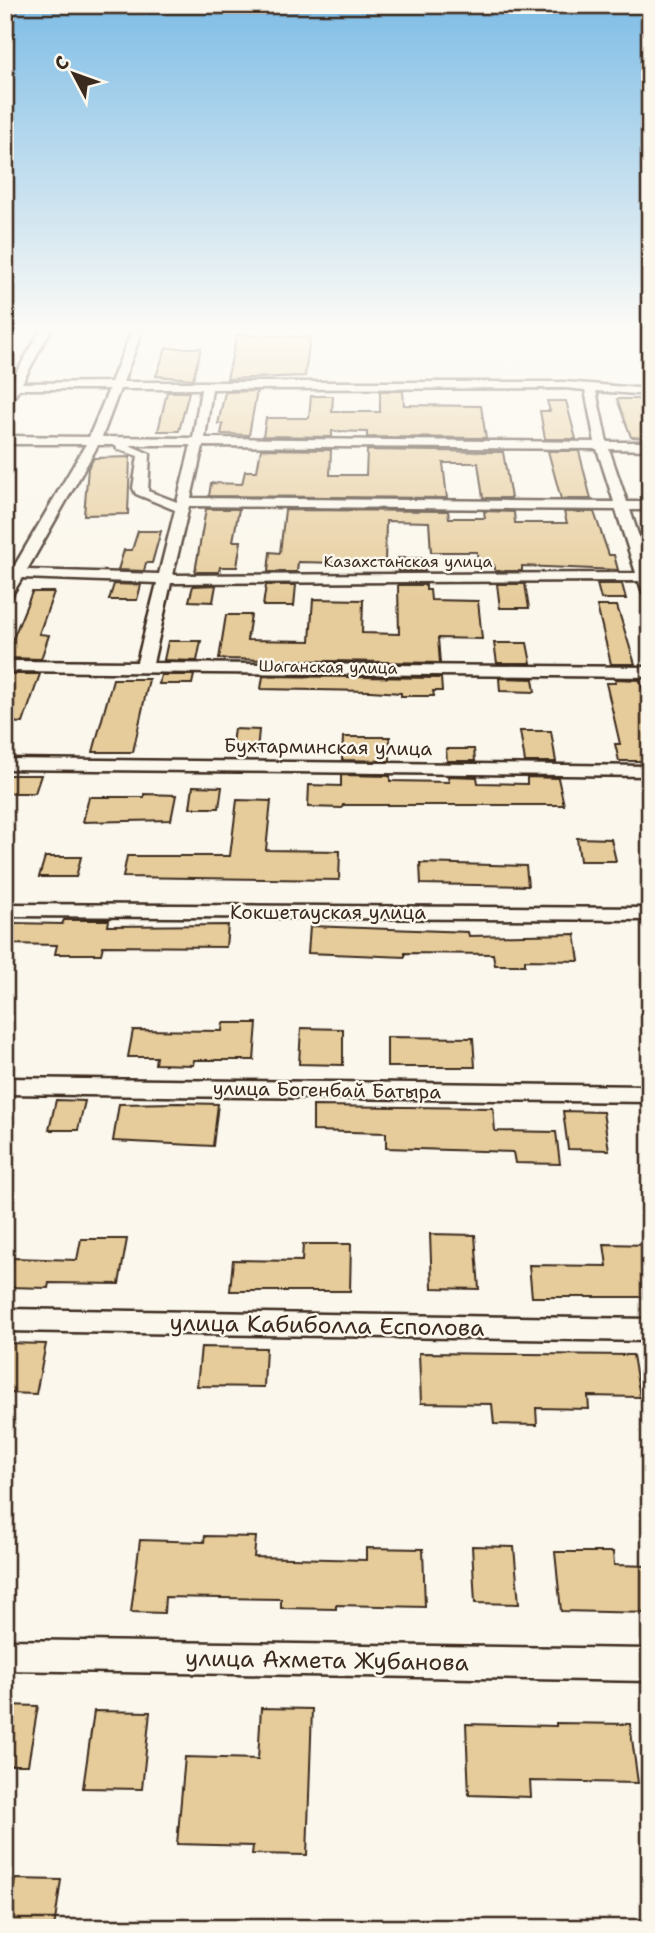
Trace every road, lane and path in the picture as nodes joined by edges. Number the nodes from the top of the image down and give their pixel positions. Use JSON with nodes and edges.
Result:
{"nodes":[{"id":1,"x":102,"y":421,"type":"edge"},
{"id":2,"x":201,"y":421,"type":"edge"},
{"id":3,"x":597,"y":421,"type":"edge"},
{"id":4,"x":5,"y":440,"type":"edge"},
{"id":5,"x":94,"y":441,"type":"junction"},
{"id":6,"x":198,"y":442,"type":"junction"},
{"id":7,"x":602,"y":446,"type":"junction"},
{"id":8,"x":650,"y":446,"type":"edge"},
{"id":9,"x":182,"y":505,"type":"junction"},
{"id":10,"x":621,"y":505,"type":"junction"},
{"id":11,"x":650,"y":506,"type":"edge"},
{"id":12,"x":19,"y":574,"type":"junction"},
{"id":13,"x":647,"y":577,"type":"edge"},
{"id":14,"x":165,"y":579,"type":"junction"},
{"id":15,"x":650,"y":593,"type":"edge"},
{"id":16,"x":5,"y":595,"type":"edge"},
{"id":17,"x":144,"y":665,"type":"junction"},
{"id":18,"x":5,"y":666,"type":"edge"},
{"id":19,"x":650,"y":671,"type":"edge"},
{"id":20,"x":5,"y":764,"type":"edge"},
{"id":21,"x":650,"y":772,"type":"edge"},
{"id":22,"x":5,"y":910,"type":"edge"},
{"id":23,"x":650,"y":914,"type":"edge"},
{"id":24,"x":5,"y":1086,"type":"edge"},
{"id":25,"x":650,"y":1094,"type":"edge"},
{"id":26,"x":5,"y":1320,"type":"edge"},
{"id":27,"x":650,"y":1330,"type":"edge"},
{"id":28,"x":5,"y":1655,"type":"edge"},
{"id":29,"x":650,"y":1665,"type":"edge"}],
"edges":[{"from":1,"to":5,"type":"street"},
{"from":2,"to":6,"type":"street"},
{"from":3,"to":7,"type":"street"},
{"from":4,"to":5,"type":"street"},
{"from":5,"to":6,"type":"street"},
{"from":5,"to":9,"type":"street"},
{"from":5,"to":12,"type":"street"},
{"from":6,"to":7,"type":"street"},
{"from":6,"to":9,"type":"street"},
{"from":7,"to":8,"type":"street"},
{"from":7,"to":10,"type":"street"},
{"from":9,"to":10,"type":"street"},
{"from":9,"to":14,"type":"street"},
{"from":10,"to":11,"type":"street"},
{"from":10,"to":13,"type":"street"},
{"from":12,"to":14,"type":"street","name":"Казахстанская улица"},
{"from":12,"to":16,"type":"street"},
{"from":13,"to":14,"type":"street","name":"Казахстанская улица"},
{"from":13,"to":15,"type":"street"},
{"from":14,"to":17,"type":"street"},
{"from":17,"to":18,"type":"street","name":"Шаганская улица"},
{"from":17,"to":19,"type":"street","name":"Шаганская улица"},
{"from":20,"to":21,"type":"street","name":"Бухтарминская улица"},
{"from":22,"to":23,"type":"street","name":"Кокшетауская улица"},
{"from":24,"to":25,"type":"street","name":"улица Богенбай Батыра"},
{"from":26,"to":27,"type":"street","name":"улица Кабиболла Есполова"},
{"from":28,"to":29,"type":"street","name":"улица Ахмета Жубанова"}]}
